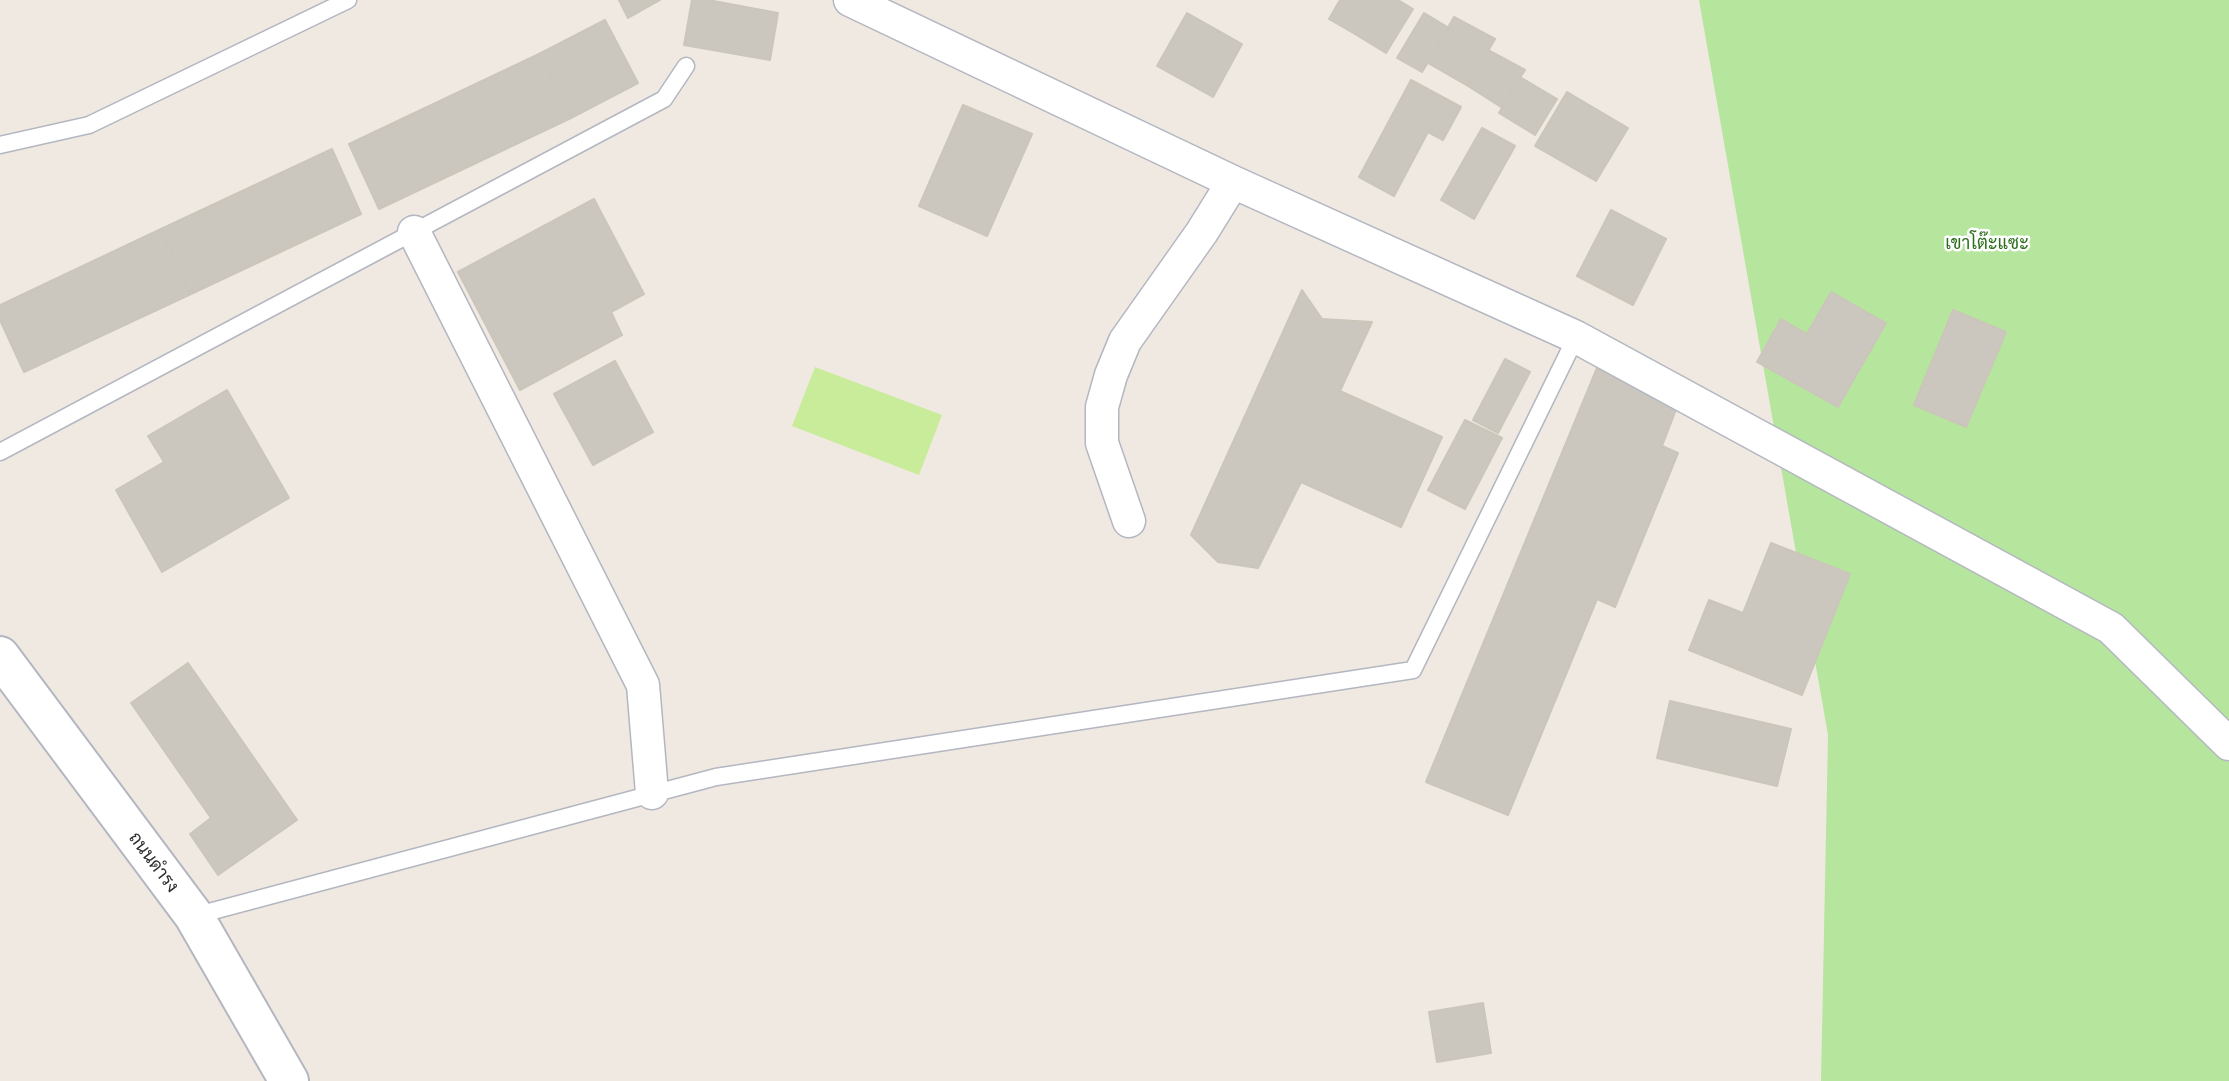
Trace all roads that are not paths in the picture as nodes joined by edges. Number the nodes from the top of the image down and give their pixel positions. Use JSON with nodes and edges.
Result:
{"nodes":[{"id":1,"x":348,"y":0,"type":"edge"},
{"id":2,"x":850,"y":0,"type":"edge"},
{"id":3,"x":686,"y":66,"type":"dead end"},
{"id":4,"x":0,"y":145,"type":"edge"},
{"id":5,"x":1233,"y":181,"type":"junction"},
{"id":6,"x":414,"y":232,"type":"junction"},
{"id":7,"x":1576,"y":337,"type":"junction"},
{"id":8,"x":0,"y":452,"type":"edge"},
{"id":9,"x":1129,"y":521,"type":"dead end"},
{"id":10,"x":0,"y":656,"type":"edge"},
{"id":11,"x":2229,"y":744,"type":"edge"},
{"id":12,"x":652,"y":793,"type":"junction"},
{"id":13,"x":194,"y":916,"type":"junction"},
{"id":14,"x":289,"y":1081,"type":"edge"}],
"edges":[{"from":1,"to":4,"type":"lane"},
{"from":2,"to":5,"type":"street"},
{"from":3,"to":6,"type":"lane"},
{"from":5,"to":7,"type":"street"},
{"from":5,"to":9,"type":"street"},
{"from":6,"to":8,"type":"lane"},
{"from":6,"to":12,"type":"street"},
{"from":7,"to":11,"type":"street"},
{"from":7,"to":12,"type":"lane"},
{"from":10,"to":13,"type":"street","name":"ถนนดำรง"},
{"from":12,"to":13,"type":"lane"},
{"from":13,"to":14,"type":"street","name":"ถนนดำรง"}]}
